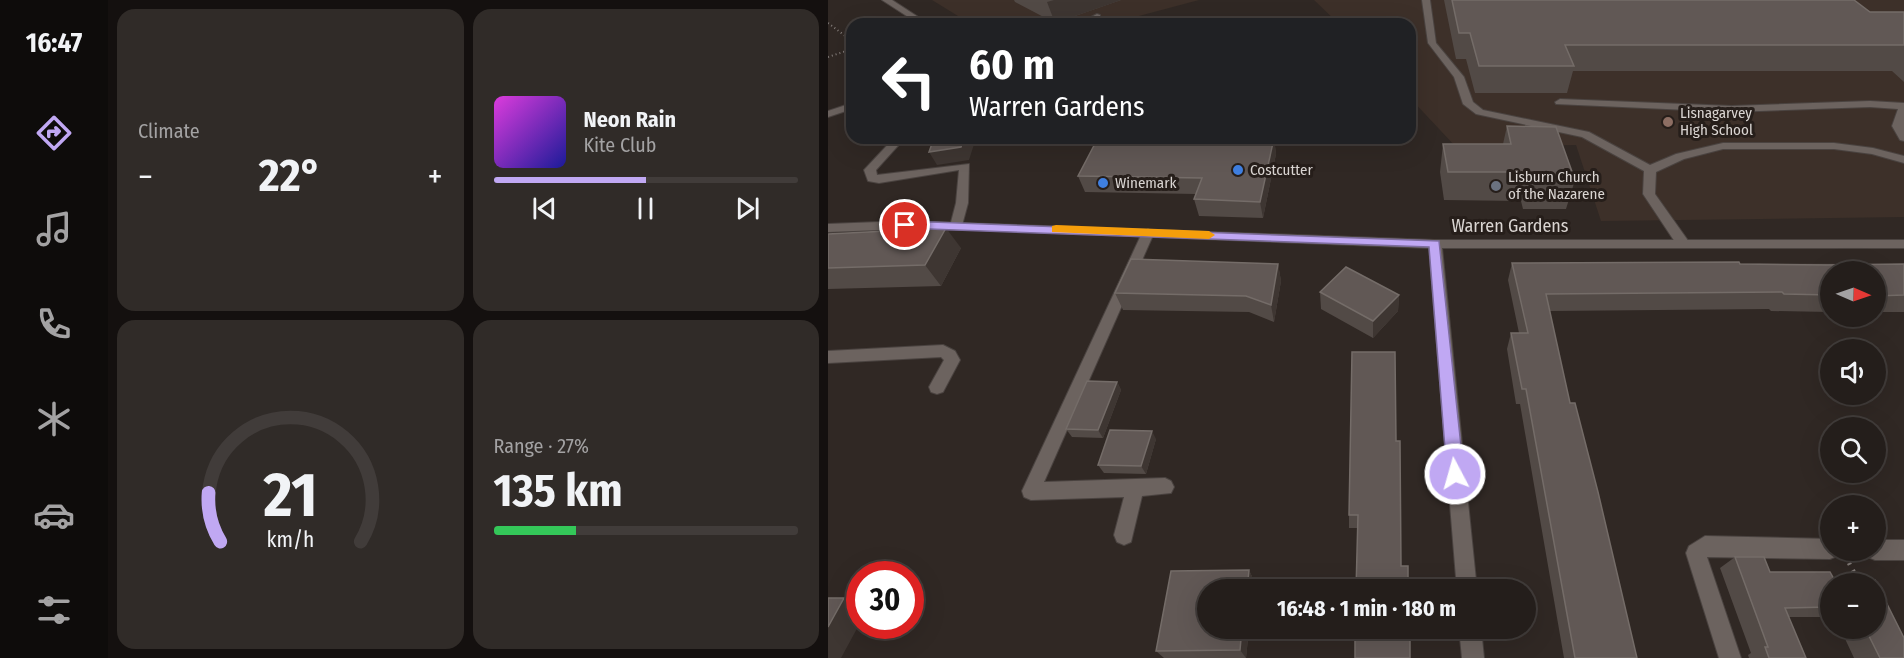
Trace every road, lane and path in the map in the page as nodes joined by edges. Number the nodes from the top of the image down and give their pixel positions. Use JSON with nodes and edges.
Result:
{"nodes":[{"id":1,"x":886,"y":0,"type":"edge"},
{"id":2,"x":1425,"y":0,"type":"edge"},
{"id":3,"x":915,"y":18,"type":"edge"},
{"id":4,"x":828,"y":23,"type":"edge"},
{"id":5,"x":846,"y":36,"type":"edge"},
{"id":6,"x":846,"y":51,"type":"edge"},
{"id":7,"x":828,"y":57,"type":"edge"},
{"id":8,"x":1560,"y":102,"type":"dead end"},
{"id":9,"x":1903,"y":106,"type":"edge"},
{"id":10,"x":846,"y":108,"type":"edge"},
{"id":11,"x":828,"y":114,"type":"edge"},
{"id":12,"x":1904,"y":138,"type":"edge"},
{"id":13,"x":894,"y":144,"type":"edge"},
{"id":14,"x":1904,"y":160,"type":"edge"},
{"id":15,"x":1650,"y":170,"type":"junction"},
{"id":16,"x":956,"y":226,"type":"junction"},
{"id":17,"x":828,"y":228,"type":"edge"},
{"id":18,"x":1148,"y":233,"type":"junction"},
{"id":19,"x":1682,"y":242,"type":"junction"},
{"id":20,"x":1435,"y":244,"type":"junction"},
{"id":21,"x":1904,"y":244,"type":"edge"},
{"id":22,"x":828,"y":357,"type":"edge"},
{"id":23,"x":937,"y":387,"type":"dead end"},
{"id":24,"x":1165,"y":487,"type":"dead end"},
{"id":25,"x":1135,"y":488,"type":"junction"},
{"id":26,"x":1124,"y":535,"type":"dead end"},
{"id":27,"x":1820,"y":549,"type":"edge"},
{"id":28,"x":1886,"y":550,"type":"edge"},
{"id":29,"x":1904,"y":550,"type":"edge"},
{"id":30,"x":1466,"y":579,"type":"edge"},
{"id":31,"x":1471,"y":639,"type":"edge"},
{"id":32,"x":1473,"y":658,"type":"edge"},
{"id":33,"x":1730,"y":658,"type":"edge"}],
"edges":[{"from":1,"to":3,"type":"street"},
{"from":2,"to":15,"type":"street"},
{"from":4,"to":5,"type":"path"},
{"from":6,"to":7,"type":"path"},
{"from":8,"to":9,"type":"street"},
{"from":9,"to":12,"type":"street"},
{"from":10,"to":11,"type":"street"},
{"from":13,"to":16,"type":"street"},
{"from":14,"to":15,"type":"street"},
{"from":15,"to":19,"type":"street"},
{"from":16,"to":17,"type":"street","name":"Warren Gardens"},
{"from":16,"to":18,"type":"street","name":"Warren Gardens"},
{"from":18,"to":20,"type":"street","name":"Warren Gardens"},
{"from":18,"to":25,"type":"street"},
{"from":19,"to":20,"type":"street","name":"Warren Gardens"},
{"from":19,"to":21,"type":"street","name":"Warren Gardens"},
{"from":20,"to":30,"type":"street"},
{"from":22,"to":23,"type":"street"},
{"from":24,"to":25,"type":"street"},
{"from":25,"to":26,"type":"street"},
{"from":27,"to":33,"type":"street"},
{"from":28,"to":29,"type":"street"},
{"from":31,"to":32,"type":"street"}]}
